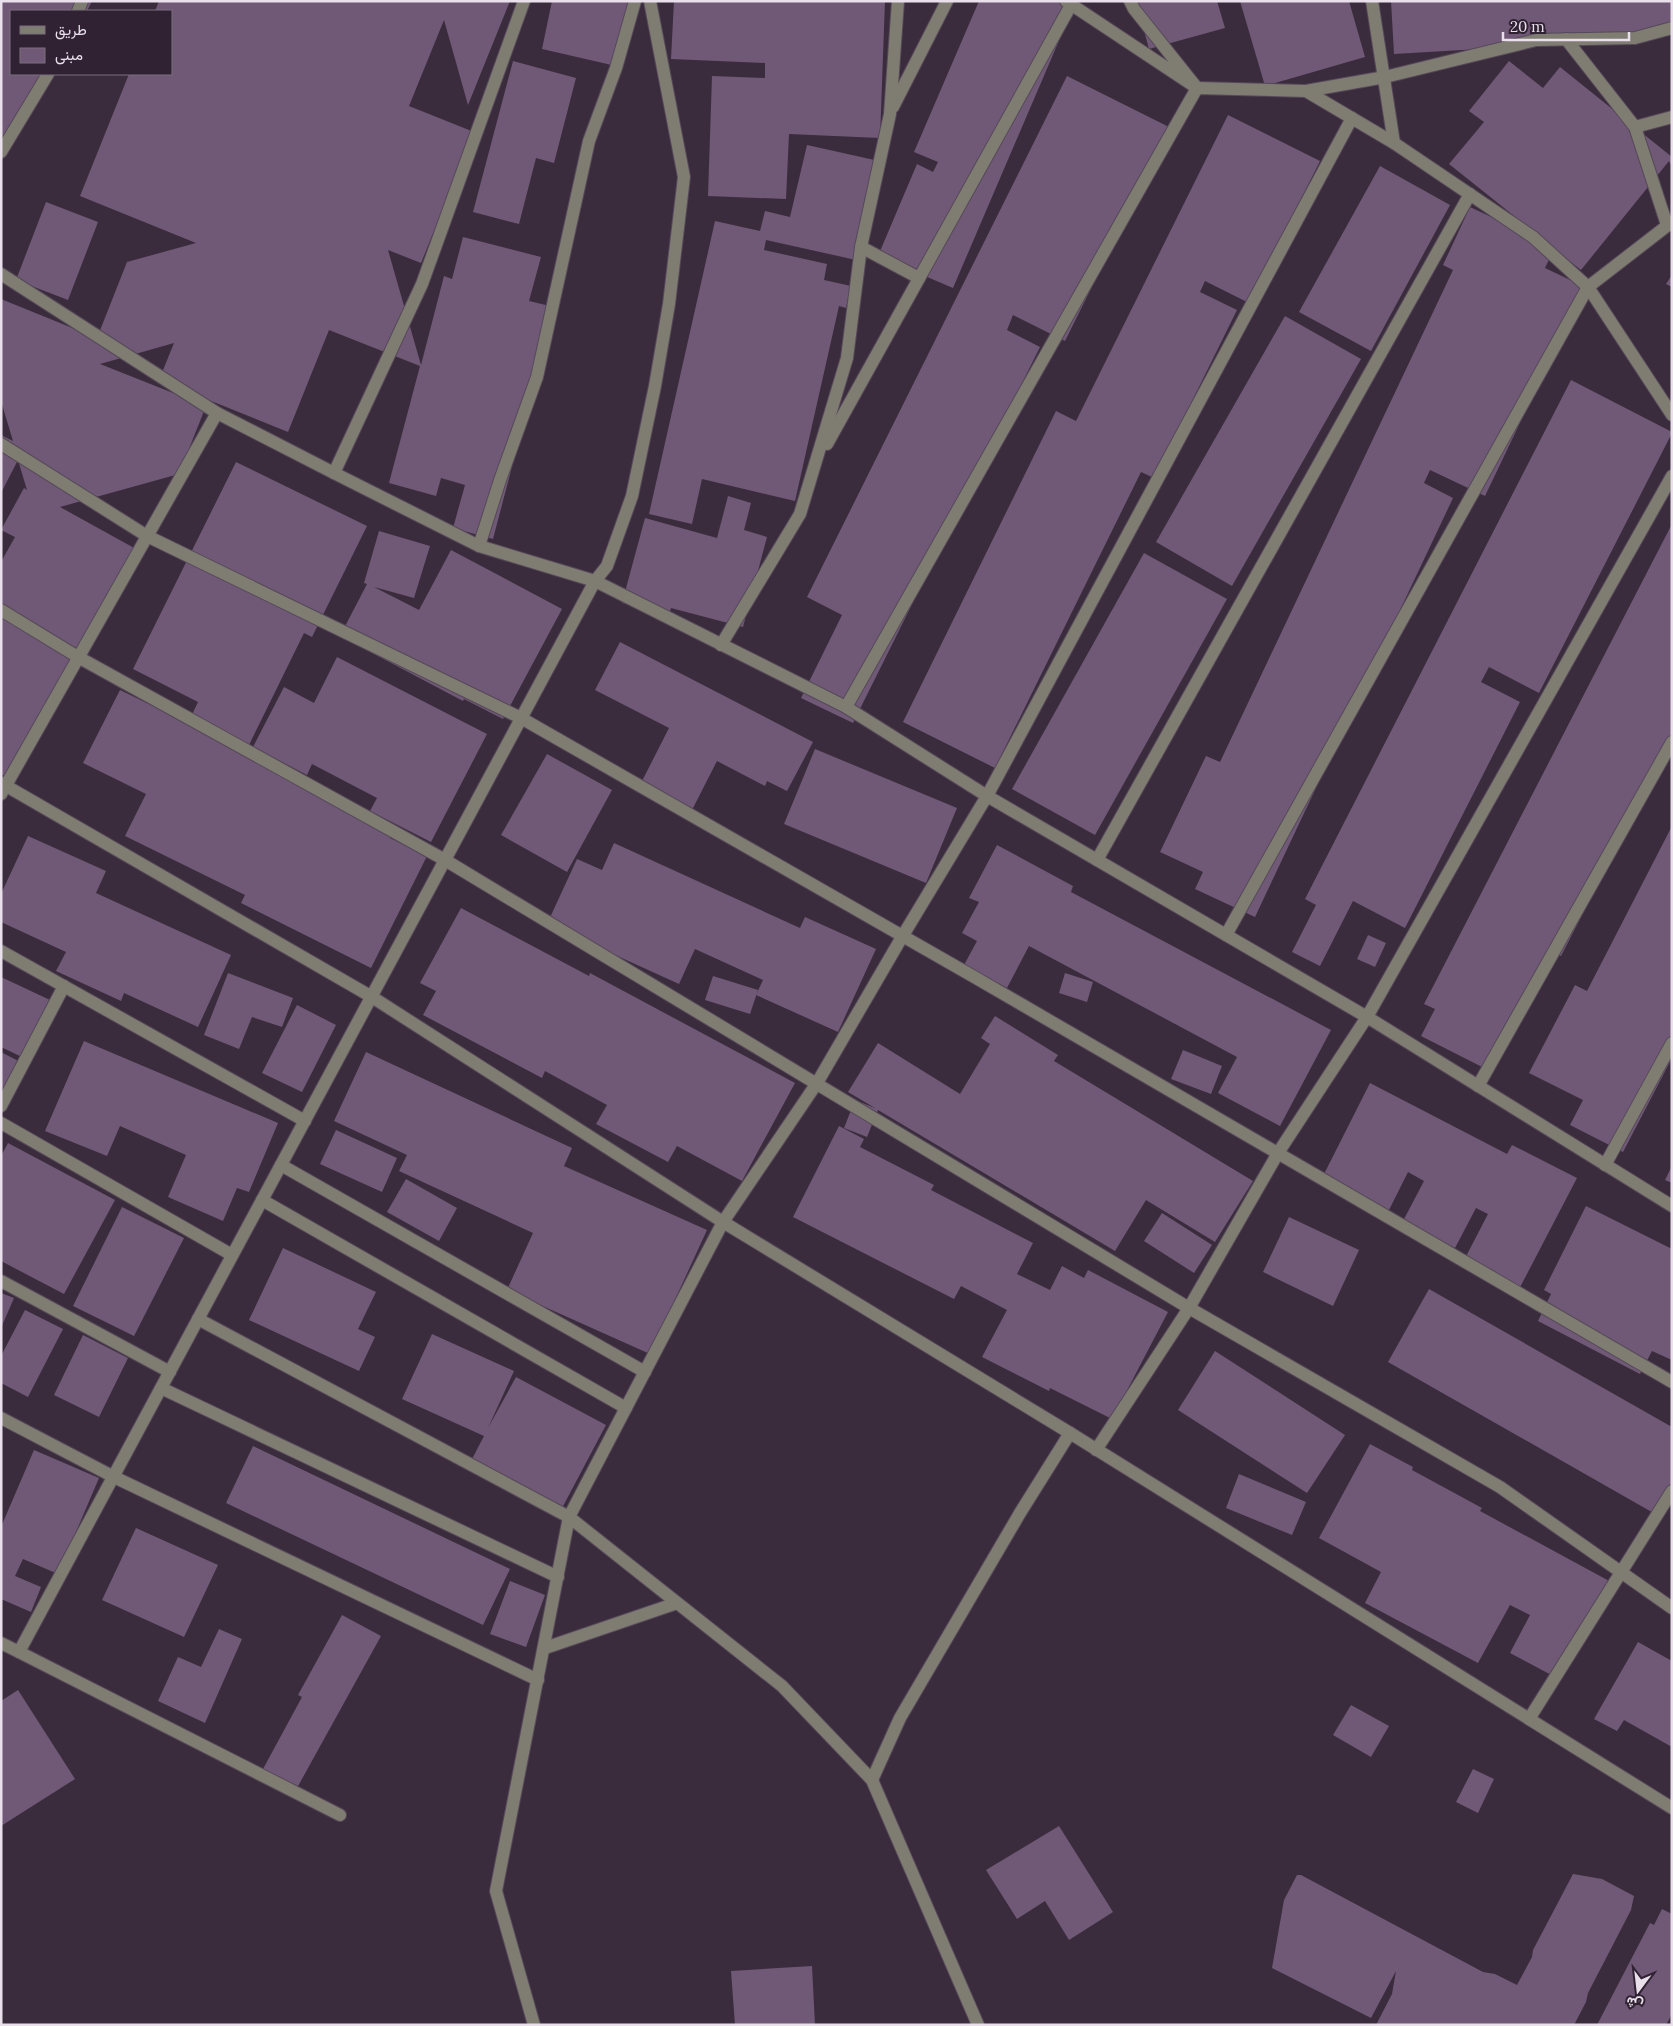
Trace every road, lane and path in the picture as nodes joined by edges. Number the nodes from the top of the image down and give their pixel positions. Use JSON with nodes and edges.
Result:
{"nodes":[{"id":1,"x":524,"y":1,"type":"edge"},
{"id":2,"x":635,"y":1,"type":"edge"},
{"id":3,"x":650,"y":1,"type":"edge"},
{"id":4,"x":898,"y":1,"type":"edge"},
{"id":5,"x":947,"y":1,"type":"edge"},
{"id":6,"x":1130,"y":1,"type":"edge"},
{"id":7,"x":1372,"y":1,"type":"edge"},
{"id":8,"x":1069,"y":3,"type":"edge"},
{"id":9,"x":1672,"y":28,"type":"edge"},
{"id":10,"x":1566,"y":40,"type":"junction"},
{"id":11,"x":47,"y":75,"type":"edge"},
{"id":12,"x":1385,"y":77,"type":"junction"},
{"id":13,"x":1197,"y":88,"type":"junction"},
{"id":14,"x":1306,"y":91,"type":"junction"},
{"id":15,"x":890,"y":114,"type":"junction"},
{"id":16,"x":1672,"y":116,"type":"edge"},
{"id":17,"x":1352,"y":118,"type":"junction"},
{"id":18,"x":1635,"y":127,"type":"junction"},
{"id":19,"x":1394,"y":143,"type":"junction"},
{"id":20,"x":1,"y":152,"type":"edge"},
{"id":21,"x":1470,"y":194,"type":"junction"},
{"id":22,"x":1670,"y":224,"type":"edge"},
{"id":23,"x":861,"y":247,"type":"junction"},
{"id":24,"x":1,"y":274,"type":"edge"},
{"id":25,"x":919,"y":278,"type":"junction"},
{"id":26,"x":1588,"y":287,"type":"junction"},
{"id":27,"x":217,"y":412,"type":"junction"},
{"id":28,"x":1672,"y":415,"type":"edge"},
{"id":29,"x":1,"y":444,"type":"edge"},
{"id":30,"x":814,"y":466,"type":"junction"},
{"id":31,"x":334,"y":473,"type":"junction"},
{"id":32,"x":1672,"y":476,"type":"edge"},
{"id":33,"x":147,"y":536,"type":"junction"},
{"id":34,"x":479,"y":546,"type":"junction"},
{"id":35,"x":594,"y":581,"type":"junction"},
{"id":36,"x":1,"y":610,"type":"edge"},
{"id":37,"x":721,"y":645,"type":"junction"},
{"id":38,"x":78,"y":658,"type":"junction"},
{"id":39,"x":846,"y":707,"type":"junction"},
{"id":40,"x":521,"y":718,"type":"junction"},
{"id":41,"x":1672,"y":742,"type":"edge"},
{"id":42,"x":3,"y":788,"type":"edge"},
{"id":43,"x":988,"y":796,"type":"junction"},
{"id":44,"x":445,"y":860,"type":"junction"},
{"id":45,"x":1097,"y":860,"type":"junction"},
{"id":46,"x":1226,"y":935,"type":"junction"},
{"id":47,"x":902,"y":937,"type":"junction"},
{"id":48,"x":1,"y":951,"type":"edge"},
{"id":49,"x":64,"y":986,"type":"junction"},
{"id":50,"x":372,"y":997,"type":"junction"},
{"id":51,"x":1367,"y":1017,"type":"junction"},
{"id":52,"x":1672,"y":1043,"type":"edge"},
{"id":53,"x":817,"y":1083,"type":"junction"},
{"id":54,"x":1478,"y":1086,"type":"junction"},
{"id":55,"x":1,"y":1106,"type":"edge"},
{"id":56,"x":305,"y":1121,"type":"junction"},
{"id":57,"x":1,"y":1123,"type":"edge"},
{"id":58,"x":1278,"y":1153,"type":"junction"},
{"id":59,"x":281,"y":1165,"type":"junction"},
{"id":60,"x":1605,"y":1165,"type":"junction"},
{"id":61,"x":262,"y":1200,"type":"junction"},
{"id":62,"x":1672,"y":1206,"type":"edge"},
{"id":63,"x":723,"y":1222,"type":"junction"},
{"id":64,"x":232,"y":1255,"type":"junction"},
{"id":65,"x":1,"y":1281,"type":"edge"},
{"id":66,"x":1189,"y":1308,"type":"junction"},
{"id":67,"x":198,"y":1319,"type":"junction"},
{"id":68,"x":170,"y":1372,"type":"junction"},
{"id":69,"x":645,"y":1372,"type":"junction"},
{"id":70,"x":1672,"y":1382,"type":"edge"},
{"id":71,"x":161,"y":1388,"type":"junction"},
{"id":72,"x":626,"y":1408,"type":"junction"},
{"id":73,"x":1,"y":1418,"type":"edge"},
{"id":74,"x":1070,"y":1433,"type":"junction"},
{"id":75,"x":1096,"y":1450,"type":"junction"},
{"id":76,"x":114,"y":1477,"type":"junction"},
{"id":77,"x":1672,"y":1491,"type":"edge"},
{"id":78,"x":569,"y":1517,"type":"junction"},
{"id":79,"x":1621,"y":1572,"type":"junction"},
{"id":80,"x":558,"y":1577,"type":"junction"},
{"id":81,"x":677,"y":1603,"type":"junction"},
{"id":82,"x":1672,"y":1608,"type":"edge"},
{"id":83,"x":1,"y":1643,"type":"edge"},
{"id":84,"x":545,"y":1648,"type":"junction"},
{"id":85,"x":19,"y":1652,"type":"junction"},
{"id":86,"x":538,"y":1680,"type":"junction"},
{"id":87,"x":1528,"y":1719,"type":"junction"},
{"id":88,"x":872,"y":1780,"type":"junction"},
{"id":89,"x":1672,"y":1808,"type":"edge"},
{"id":90,"x":340,"y":1815,"type":"dead end"},
{"id":91,"x":534,"y":2025,"type":"edge"},
{"id":92,"x":978,"y":2025,"type":"edge"}],
"edges":[{"from":1,"to":31,"type":"street"},
{"from":2,"to":34,"type":"street"},
{"from":3,"to":35,"type":"street"},
{"from":4,"to":15,"type":"street"},
{"from":5,"to":15,"type":"street"},
{"from":6,"to":13,"type":"street"},
{"from":7,"to":12,"type":"street"},
{"from":8,"to":13,"type":"street"},
{"from":8,"to":25,"type":"street"},
{"from":9,"to":10,"type":"street"},
{"from":10,"to":12,"type":"street"},
{"from":10,"to":18,"type":"street"},
{"from":11,"to":20,"type":"street"},
{"from":12,"to":14,"type":"street"},
{"from":12,"to":19,"type":"street"},
{"from":13,"to":14,"type":"street"},
{"from":13,"to":39,"type":"street"},
{"from":14,"to":17,"type":"street"},
{"from":15,"to":23,"type":"street"},
{"from":16,"to":18,"type":"street"},
{"from":17,"to":19,"type":"street"},
{"from":17,"to":43,"type":"street"},
{"from":18,"to":22,"type":"street"},
{"from":19,"to":21,"type":"street"},
{"from":21,"to":26,"type":"street"},
{"from":21,"to":45,"type":"street"},
{"from":22,"to":26,"type":"street"},
{"from":23,"to":25,"type":"street"},
{"from":23,"to":30,"type":"street"},
{"from":24,"to":27,"type":"street"},
{"from":25,"to":30,"type":"street"},
{"from":26,"to":28,"type":"street"},
{"from":26,"to":46,"type":"street"},
{"from":27,"to":31,"type":"street"},
{"from":27,"to":33,"type":"street"},
{"from":29,"to":33,"type":"street"},
{"from":30,"to":37,"type":"street"},
{"from":31,"to":34,"type":"street"},
{"from":32,"to":51,"type":"street"},
{"from":33,"to":38,"type":"street"},
{"from":33,"to":40,"type":"street"},
{"from":34,"to":35,"type":"street"},
{"from":35,"to":37,"type":"street"},
{"from":35,"to":40,"type":"street"},
{"from":36,"to":38,"type":"street"},
{"from":37,"to":39,"type":"street"},
{"from":38,"to":42,"type":"street"},
{"from":38,"to":44,"type":"street"},
{"from":39,"to":43,"type":"street"},
{"from":40,"to":44,"type":"street"},
{"from":40,"to":47,"type":"street"},
{"from":41,"to":54,"type":"street"},
{"from":42,"to":50,"type":"street"},
{"from":43,"to":45,"type":"street"},
{"from":43,"to":47,"type":"street"},
{"from":44,"to":50,"type":"street"},
{"from":44,"to":53,"type":"street"},
{"from":45,"to":46,"type":"street"},
{"from":46,"to":51,"type":"street"},
{"from":47,"to":53,"type":"street"},
{"from":47,"to":58,"type":"street"},
{"from":48,"to":49,"type":"street"},
{"from":49,"to":55,"type":"street"},
{"from":49,"to":56,"type":"street"},
{"from":50,"to":56,"type":"street"},
{"from":50,"to":63,"type":"street"},
{"from":51,"to":54,"type":"street"},
{"from":51,"to":58,"type":"street"},
{"from":52,"to":60,"type":"street"},
{"from":53,"to":63,"type":"street"},
{"from":53,"to":66,"type":"street"},
{"from":54,"to":60,"type":"street"},
{"from":56,"to":59,"type":"street"},
{"from":57,"to":64,"type":"street"},
{"from":58,"to":66,"type":"street"},
{"from":58,"to":70,"type":"street"},
{"from":59,"to":61,"type":"street"},
{"from":59,"to":69,"type":"street"},
{"from":60,"to":62,"type":"street"},
{"from":61,"to":64,"type":"street"},
{"from":61,"to":72,"type":"street"},
{"from":63,"to":69,"type":"street"},
{"from":63,"to":74,"type":"street"},
{"from":64,"to":67,"type":"street"},
{"from":65,"to":68,"type":"street"},
{"from":66,"to":75,"type":"street"},
{"from":66,"to":79,"type":"street"},
{"from":67,"to":68,"type":"street"},
{"from":67,"to":78,"type":"street"},
{"from":68,"to":71,"type":"street"},
{"from":69,"to":72,"type":"street"},
{"from":71,"to":76,"type":"street"},
{"from":71,"to":80,"type":"street"},
{"from":72,"to":78,"type":"street"},
{"from":73,"to":76,"type":"street"},
{"from":74,"to":75,"type":"street"},
{"from":74,"to":88,"type":"street"},
{"from":75,"to":87,"type":"street"},
{"from":76,"to":85,"type":"street"},
{"from":76,"to":86,"type":"street"},
{"from":77,"to":79,"type":"street"},
{"from":78,"to":80,"type":"street"},
{"from":78,"to":81,"type":"street"},
{"from":79,"to":82,"type":"street"},
{"from":79,"to":87,"type":"street"},
{"from":80,"to":84,"type":"street"},
{"from":81,"to":84,"type":"street"},
{"from":81,"to":88,"type":"street"},
{"from":83,"to":85,"type":"street"},
{"from":84,"to":86,"type":"street"},
{"from":85,"to":90,"type":"street"},
{"from":86,"to":91,"type":"street"},
{"from":87,"to":89,"type":"street"},
{"from":88,"to":92,"type":"street"}]}
